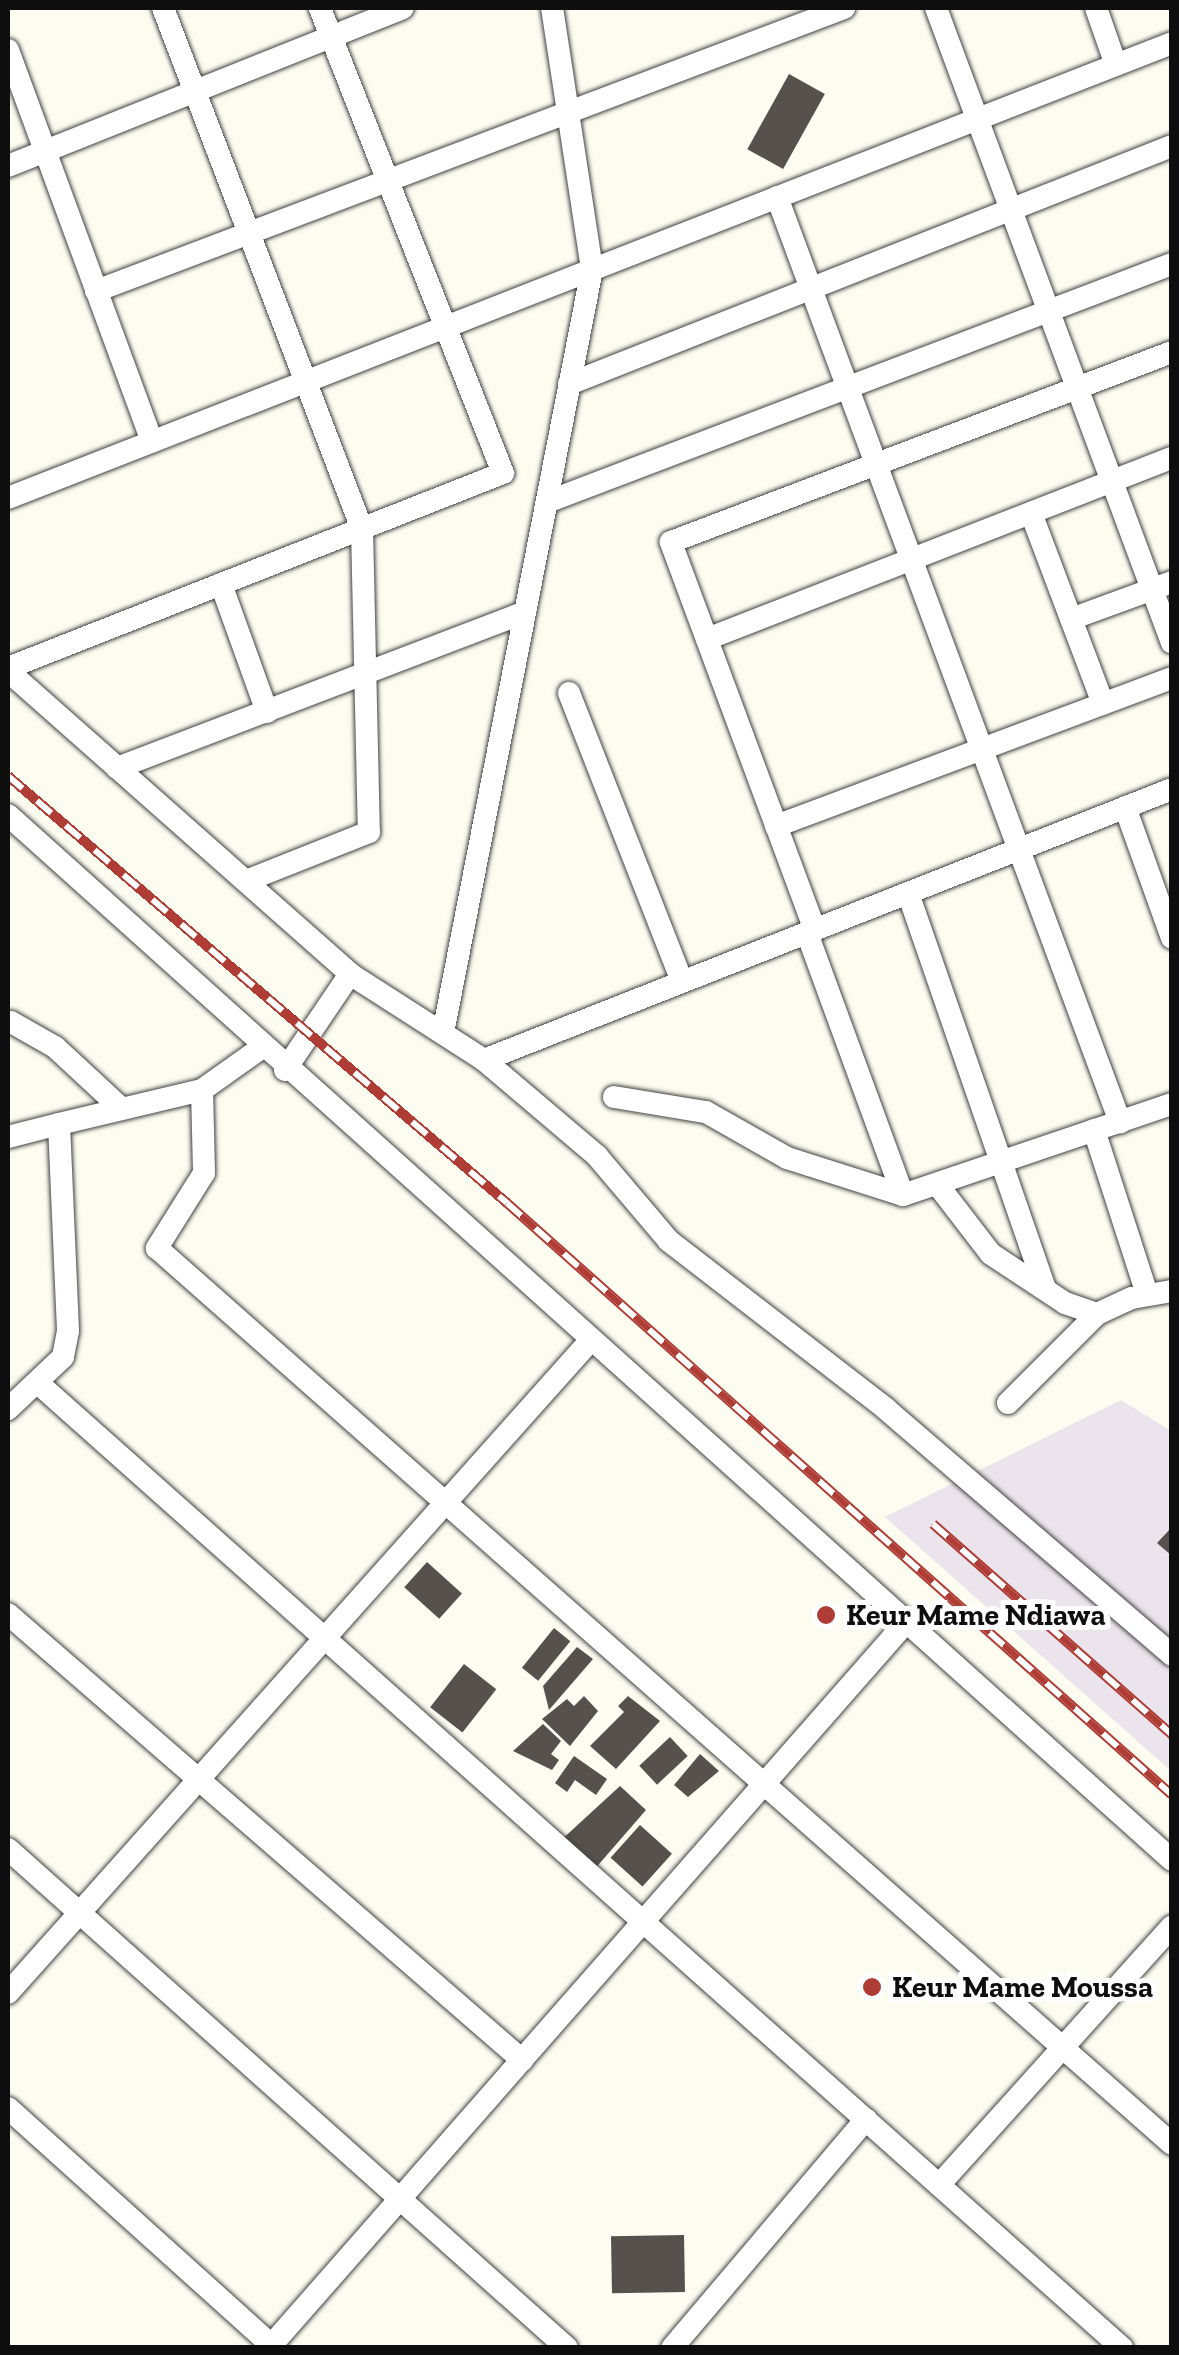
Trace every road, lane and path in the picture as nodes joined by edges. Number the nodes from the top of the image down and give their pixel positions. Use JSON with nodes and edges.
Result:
{"nodes":[{"id":1,"x":163,"y":8,"type":"edge"},
{"id":2,"x":320,"y":8,"type":"edge"},
{"id":3,"x":404,"y":8,"type":"edge"},
{"id":4,"x":552,"y":8,"type":"edge"},
{"id":5,"x":844,"y":8,"type":"edge"},
{"id":6,"x":936,"y":8,"type":"edge"},
{"id":7,"x":1096,"y":8,"type":"edge"},
{"id":8,"x":331,"y":36,"type":"junction"},
{"id":9,"x":1172,"y":43,"type":"edge"},
{"id":10,"x":8,"y":50,"type":"edge"},
{"id":11,"x":1116,"y":65,"type":"junction"},
{"id":12,"x":195,"y":90,"type":"junction"},
{"id":13,"x":568,"y":114,"type":"junction"},
{"id":14,"x":977,"y":119,"type":"junction"},
{"id":15,"x":1172,"y":146,"type":"edge"},
{"id":16,"x":45,"y":151,"type":"junction"},
{"id":17,"x":8,"y":166,"type":"edge"},
{"id":18,"x":388,"y":180,"type":"junction"},
{"id":19,"x":777,"y":197,"type":"junction"},
{"id":20,"x":1010,"y":209,"type":"junction"},
{"id":21,"x":249,"y":233,"type":"junction"},
{"id":22,"x":1172,"y":264,"type":"edge"},
{"id":23,"x":592,"y":270,"type":"junction"},
{"id":24,"x":811,"y":289,"type":"junction"},
{"id":25,"x":96,"y":291,"type":"junction"},
{"id":26,"x":1048,"y":310,"type":"junction"},
{"id":27,"x":445,"y":326,"type":"junction"},
{"id":28,"x":1172,"y":352,"type":"edge"},
{"id":29,"x":306,"y":381,"type":"junction"},
{"id":30,"x":570,"y":384,"type":"junction"},
{"id":31,"x":847,"y":387,"type":"junction"},
{"id":32,"x":1077,"y":388,"type":"junction"},
{"id":33,"x":152,"y":442,"type":"junction"},
{"id":34,"x":1172,"y":458,"type":"edge"},
{"id":35,"x":876,"y":464,"type":"junction"},
{"id":36,"x":1112,"y":481,"type":"junction"},
{"id":37,"x":8,"y":498,"type":"edge"},
{"id":38,"x":546,"y":502,"type":"junction"},
{"id":39,"x":1031,"y":512,"type":"junction"},
{"id":40,"x":362,"y":529,"type":"junction"},
{"id":41,"x":911,"y":559,"type":"junction"},
{"id":42,"x":221,"y":584,"type":"junction"},
{"id":43,"x":1162,"y":586,"type":"edge"},
{"id":44,"x":525,"y":612,"type":"junction"},
{"id":45,"x":1071,"y":619,"type":"junction"},
{"id":46,"x":707,"y":638,"type":"junction"},
{"id":47,"x":1172,"y":643,"type":"edge"},
{"id":48,"x":8,"y":670,"type":"edge"},
{"id":49,"x":366,"y":676,"type":"junction"},
{"id":50,"x":1172,"y":678,"type":"edge"},
{"id":51,"x":569,"y":693,"type":"dead end"},
{"id":52,"x":1103,"y":704,"type":"junction"},
{"id":53,"x":267,"y":712,"type":"junction"},
{"id":54,"x":982,"y":749,"type":"junction"},
{"id":55,"x":118,"y":768,"type":"junction"},
{"id":56,"x":1172,"y":789,"type":"edge"},
{"id":57,"x":1125,"y":807,"type":"junction"},
{"id":58,"x":8,"y":816,"type":"edge"},
{"id":59,"x":776,"y":826,"type":"junction"},
{"id":60,"x":1019,"y":849,"type":"junction"},
{"id":61,"x":246,"y":881,"type":"junction"},
{"id":62,"x":908,"y":892,"type":"junction"},
{"id":63,"x":811,"y":931,"type":"junction"},
{"id":64,"x":1172,"y":938,"type":"edge"},
{"id":65,"x":350,"y":974,"type":"junction"},
{"id":66,"x":682,"y":982,"type":"junction"},
{"id":67,"x":8,"y":1022,"type":"edge"},
{"id":68,"x":443,"y":1034,"type":"junction"},
{"id":69,"x":260,"y":1048,"type":"junction"},
{"id":70,"x":484,"y":1060,"type":"junction"},
{"id":71,"x":285,"y":1070,"type":"junction"},
{"id":72,"x":202,"y":1090,"type":"junction"},
{"id":73,"x":614,"y":1096,"type":"dead end"},
{"id":74,"x":1172,"y":1104,"type":"edge"},
{"id":75,"x":122,"y":1109,"type":"junction"},
{"id":76,"x":1120,"y":1122,"type":"junction"},
{"id":77,"x":59,"y":1124,"type":"junction"},
{"id":78,"x":1094,"y":1130,"type":"junction"},
{"id":79,"x":8,"y":1132,"type":"edge"},
{"id":80,"x":1000,"y":1162,"type":"junction"},
{"id":81,"x":937,"y":1184,"type":"junction"},
{"id":82,"x":903,"y":1195,"type":"junction"},
{"id":83,"x":1045,"y":1289,"type":"junction"},
{"id":84,"x":1172,"y":1291,"type":"edge"},
{"id":85,"x":1147,"y":1294,"type":"junction"},
{"id":86,"x":1097,"y":1314,"type":"junction"},
{"id":87,"x":590,"y":1341,"type":"junction"},
{"id":88,"x":38,"y":1384,"type":"junction"},
{"id":89,"x":1008,"y":1404,"type":"dead end"},
{"id":90,"x":8,"y":1409,"type":"edge"},
{"id":91,"x":446,"y":1503,"type":"junction"},
{"id":92,"x":8,"y":1614,"type":"edge"},
{"id":93,"x":907,"y":1621,"type":"junction"},
{"id":94,"x":324,"y":1638,"type":"junction"},
{"id":95,"x":1172,"y":1655,"type":"edge"},
{"id":96,"x":198,"y":1780,"type":"junction"},
{"id":97,"x":764,"y":1784,"type":"junction"},
{"id":98,"x":8,"y":1849,"type":"edge"},
{"id":99,"x":1172,"y":1860,"type":"edge"},
{"id":100,"x":79,"y":1913,"type":"junction"},
{"id":101,"x":643,"y":1922,"type":"junction"},
{"id":102,"x":1172,"y":1926,"type":"edge"},
{"id":103,"x":8,"y":1993,"type":"edge"},
{"id":104,"x":1061,"y":2046,"type":"junction"},
{"id":105,"x":522,"y":2060,"type":"junction"},
{"id":106,"x":8,"y":2108,"type":"edge"},
{"id":107,"x":866,"y":2120,"type":"junction"},
{"id":108,"x":1172,"y":2144,"type":"edge"},
{"id":109,"x":940,"y":2185,"type":"junction"},
{"id":110,"x":400,"y":2199,"type":"junction"},
{"id":111,"x":272,"y":2346,"type":"edge"},
{"id":112,"x":566,"y":2348,"type":"edge"},
{"id":113,"x":672,"y":2348,"type":"edge"},
{"id":114,"x":1122,"y":2348,"type":"edge"}],
"edges":[{"from":1,"to":12,"type":"street"},
{"from":2,"to":8,"type":"street"},
{"from":3,"to":8,"type":"street"},
{"from":4,"to":13,"type":"street"},
{"from":5,"to":13,"type":"street"},
{"from":6,"to":14,"type":"street"},
{"from":7,"to":11,"type":"street"},
{"from":8,"to":12,"type":"street"},
{"from":8,"to":18,"type":"street"},
{"from":9,"to":11,"type":"street"},
{"from":10,"to":16,"type":"street"},
{"from":11,"to":14,"type":"street"},
{"from":12,"to":16,"type":"street"},
{"from":12,"to":21,"type":"street"},
{"from":13,"to":18,"type":"street"},
{"from":13,"to":23,"type":"street"},
{"from":14,"to":19,"type":"street"},
{"from":14,"to":20,"type":"street"},
{"from":15,"to":20,"type":"street"},
{"from":16,"to":17,"type":"street"},
{"from":16,"to":25,"type":"street"},
{"from":18,"to":21,"type":"street"},
{"from":18,"to":27,"type":"street"},
{"from":19,"to":23,"type":"street"},
{"from":19,"to":24,"type":"street"},
{"from":20,"to":24,"type":"street"},
{"from":20,"to":26,"type":"street"},
{"from":21,"to":25,"type":"street"},
{"from":21,"to":29,"type":"street"},
{"from":22,"to":26,"type":"street"},
{"from":23,"to":27,"type":"street"},
{"from":23,"to":30,"type":"street"},
{"from":24,"to":30,"type":"street"},
{"from":24,"to":31,"type":"street"},
{"from":25,"to":33,"type":"street"},
{"from":26,"to":31,"type":"street"},
{"from":26,"to":32,"type":"street"},
{"from":27,"to":29,"type":"street"},
{"from":27,"to":40,"type":"street"},
{"from":28,"to":32,"type":"street"},
{"from":29,"to":33,"type":"street"},
{"from":29,"to":40,"type":"street"},
{"from":30,"to":38,"type":"street"},
{"from":31,"to":35,"type":"street"},
{"from":31,"to":38,"type":"street"},
{"from":32,"to":35,"type":"street"},
{"from":32,"to":36,"type":"street"},
{"from":33,"to":37,"type":"street"},
{"from":34,"to":36,"type":"street"},
{"from":35,"to":41,"type":"street"},
{"from":35,"to":46,"type":"street"},
{"from":36,"to":39,"type":"street"},
{"from":36,"to":43,"type":"street"},
{"from":38,"to":44,"type":"street"},
{"from":39,"to":41,"type":"street"},
{"from":39,"to":45,"type":"street"},
{"from":40,"to":42,"type":"street"},
{"from":40,"to":49,"type":"street"},
{"from":41,"to":46,"type":"street"},
{"from":41,"to":54,"type":"street"},
{"from":42,"to":48,"type":"street"},
{"from":42,"to":53,"type":"street"},
{"from":43,"to":45,"type":"street"},
{"from":43,"to":47,"type":"street"},
{"from":44,"to":49,"type":"street"},
{"from":44,"to":68,"type":"street"},
{"from":45,"to":52,"type":"street"},
{"from":46,"to":59,"type":"street"},
{"from":48,"to":55,"type":"street"},
{"from":49,"to":53,"type":"street"},
{"from":49,"to":61,"type":"street"},
{"from":50,"to":52,"type":"street"},
{"from":51,"to":66,"type":"street"},
{"from":52,"to":54,"type":"street"},
{"from":53,"to":55,"type":"street"},
{"from":54,"to":59,"type":"street"},
{"from":54,"to":60,"type":"street"},
{"from":55,"to":61,"type":"street"},
{"from":56,"to":57,"type":"street"},
{"from":57,"to":60,"type":"street"},
{"from":57,"to":64,"type":"street"},
{"from":58,"to":69,"type":"street"},
{"from":59,"to":63,"type":"street"},
{"from":60,"to":62,"type":"street"},
{"from":60,"to":76,"type":"street"},
{"from":61,"to":65,"type":"street"},
{"from":62,"to":63,"type":"street"},
{"from":62,"to":80,"type":"street"},
{"from":63,"to":66,"type":"street"},
{"from":63,"to":82,"type":"street"},
{"from":65,"to":68,"type":"street"},
{"from":65,"to":71,"type":"street"},
{"from":66,"to":70,"type":"street"},
{"from":67,"to":75,"type":"street"},
{"from":68,"to":70,"type":"street"},
{"from":69,"to":71,"type":"street"},
{"from":69,"to":72,"type":"street"},
{"from":70,"to":95,"type":"street"},
{"from":71,"to":87,"type":"street"},
{"from":72,"to":75,"type":"street"},
{"from":72,"to":91,"type":"street"},
{"from":73,"to":82,"type":"street"},
{"from":74,"to":76,"type":"street"},
{"from":75,"to":77,"type":"street"},
{"from":76,"to":78,"type":"street"},
{"from":77,"to":79,"type":"street"},
{"from":77,"to":88,"type":"street"},
{"from":78,"to":80,"type":"street"},
{"from":78,"to":85,"type":"street"},
{"from":80,"to":81,"type":"street"},
{"from":80,"to":83,"type":"street"},
{"from":81,"to":82,"type":"street"},
{"from":81,"to":83,"type":"street"},
{"from":83,"to":86,"type":"street"},
{"from":84,"to":85,"type":"street"},
{"from":85,"to":86,"type":"street"},
{"from":86,"to":89,"type":"street"},
{"from":87,"to":91,"type":"street"},
{"from":87,"to":93,"type":"street"},
{"from":88,"to":90,"type":"street"},
{"from":88,"to":94,"type":"street"},
{"from":91,"to":94,"type":"street"},
{"from":91,"to":97,"type":"street"},
{"from":92,"to":96,"type":"street"},
{"from":93,"to":97,"type":"street"},
{"from":93,"to":99,"type":"street"},
{"from":94,"to":96,"type":"street"},
{"from":94,"to":101,"type":"street"},
{"from":96,"to":100,"type":"street"},
{"from":96,"to":105,"type":"street"},
{"from":97,"to":101,"type":"street"},
{"from":97,"to":104,"type":"street"},
{"from":98,"to":100,"type":"street"},
{"from":100,"to":103,"type":"street"},
{"from":100,"to":110,"type":"street"},
{"from":101,"to":105,"type":"street"},
{"from":101,"to":107,"type":"street"},
{"from":102,"to":104,"type":"street"},
{"from":104,"to":108,"type":"street"},
{"from":104,"to":109,"type":"street"},
{"from":105,"to":110,"type":"street"},
{"from":106,"to":111,"type":"street"},
{"from":107,"to":109,"type":"street"},
{"from":107,"to":113,"type":"street"},
{"from":109,"to":114,"type":"street"},
{"from":110,"to":111,"type":"street"},
{"from":110,"to":112,"type":"street"}]}
